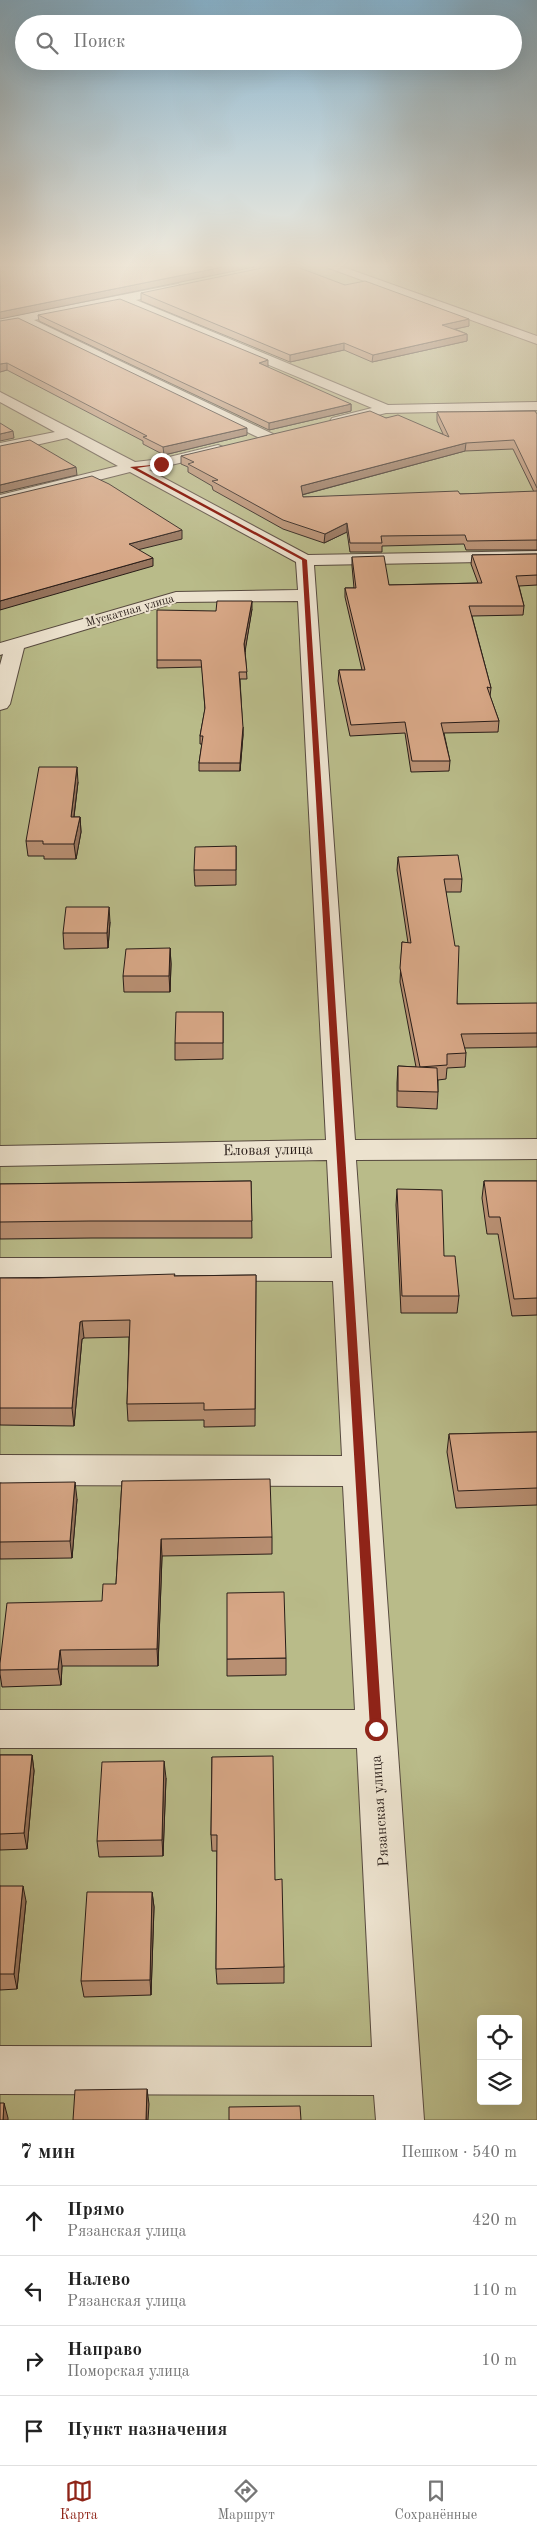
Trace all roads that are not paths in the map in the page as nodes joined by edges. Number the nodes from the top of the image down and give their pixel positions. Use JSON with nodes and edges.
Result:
{"nodes":[{"id":1,"x":119,"y":366,"type":"edge"},
{"id":2,"x":283,"y":366,"type":"edge"},
{"id":3,"x":2,"y":399,"type":"edge"},
{"id":4,"x":537,"y":406,"type":"edge"},
{"id":5,"x":386,"y":409,"type":"junction"},
{"id":6,"x":322,"y":425,"type":"edge"},
{"id":7,"x":69,"y":433,"type":"junction"},
{"id":8,"x":287,"y":434,"type":"edge"},
{"id":9,"x":270,"y":438,"type":"junction"},
{"id":10,"x":0,"y":448,"type":"edge"},
{"id":11,"x":132,"y":467,"type":"junction"},
{"id":12,"x":0,"y":500,"type":"edge"},
{"id":13,"x":537,"y":556,"type":"edge"},
{"id":14,"x":305,"y":560,"type":"junction"},
{"id":15,"x":307,"y":595,"type":"junction"},
{"id":16,"x":8,"y":646,"type":"edge"},
{"id":17,"x":0,"y":704,"type":"edge"},
{"id":18,"x":537,"y":1149,"type":"edge"},
{"id":19,"x":341,"y":1150,"type":"junction"},
{"id":20,"x":0,"y":1156,"type":"edge"},
{"id":21,"x":0,"y":1268,"type":"edge"},
{"id":22,"x":348,"y":1270,"type":"junction"},
{"id":23,"x":0,"y":1470,"type":"edge"},
{"id":24,"x":361,"y":1471,"type":"junction"},
{"id":25,"x":0,"y":1729,"type":"edge"},
{"id":26,"x":376,"y":1729,"type":"junction"},
{"id":27,"x":0,"y":2070,"type":"edge"},
{"id":28,"x":397,"y":2071,"type":"junction"},
{"id":29,"x":400,"y":2120,"type":"edge"}],
"edges":[{"from":1,"to":9,"type":"street"},
{"from":2,"to":5,"type":"street"},
{"from":3,"to":7,"type":"street"},
{"from":4,"to":5,"type":"street"},
{"from":5,"to":6,"type":"street"},
{"from":7,"to":10,"type":"street"},
{"from":7,"to":11,"type":"street"},
{"from":8,"to":9,"type":"street"},
{"from":9,"to":11,"type":"street"},
{"from":11,"to":12,"type":"street"},
{"from":11,"to":14,"type":"street"},
{"from":13,"to":14,"type":"street"},
{"from":14,"to":15,"type":"street","name":"Рязанская улица"},
{"from":15,"to":16,"type":"street","name":"Мускатная улица"},
{"from":15,"to":19,"type":"street","name":"Рязанская улица"},
{"from":16,"to":17,"type":"street","name":"Мускатная улица"},
{"from":18,"to":19,"type":"street","name":"Еловая улица"},
{"from":19,"to":20,"type":"street","name":"Еловая улица"},
{"from":19,"to":22,"type":"street","name":"Рязанская улица"},
{"from":21,"to":22,"type":"street"},
{"from":22,"to":24,"type":"street","name":"Рязанская улица"},
{"from":23,"to":24,"type":"street"},
{"from":24,"to":26,"type":"street","name":"Рязанская улица"},
{"from":25,"to":26,"type":"street"},
{"from":26,"to":28,"type":"street","name":"Рязанская улица"},
{"from":27,"to":28,"type":"street"},
{"from":28,"to":29,"type":"street","name":"Рязанская улица"}]}
